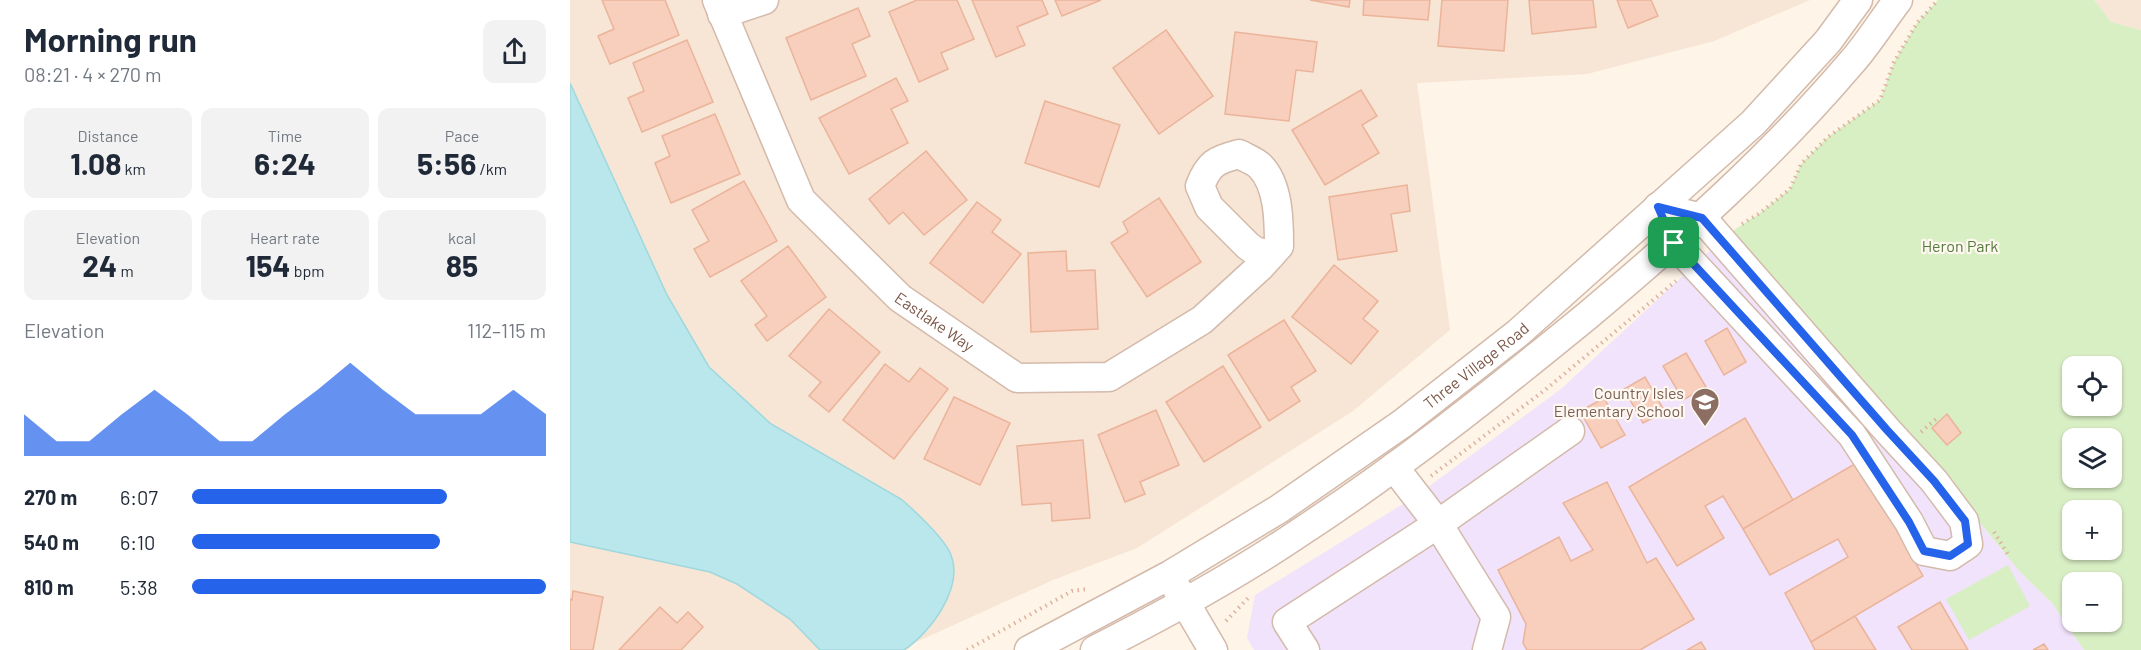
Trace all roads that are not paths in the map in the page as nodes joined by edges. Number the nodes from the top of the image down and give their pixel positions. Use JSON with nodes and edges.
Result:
{"nodes":[{"id":1,"x":764,"y":0,"type":"edge"},
{"id":2,"x":1857,"y":0,"type":"edge"},
{"id":3,"x":1898,"y":0,"type":"edge"},
{"id":4,"x":719,"y":7,"type":"edge"},
{"id":5,"x":1658,"y":207,"type":"junction"},
{"id":6,"x":1702,"y":218,"type":"junction"},
{"id":7,"x":1674,"y":243,"type":"junction"},
{"id":8,"x":1271,"y":255,"type":"dead end"},
{"id":9,"x":1570,"y":431,"type":"dead end"},
{"id":10,"x":1394,"y":467,"type":"junction"},
{"id":11,"x":1438,"y":524,"type":"junction"},
{"id":12,"x":1170,"y":576,"type":"junction"},
{"id":13,"x":1185,"y":603,"type":"junction"},
{"id":14,"x":1029,"y":650,"type":"edge"},
{"id":15,"x":1095,"y":650,"type":"edge"},
{"id":16,"x":1213,"y":650,"type":"edge"},
{"id":17,"x":1305,"y":650,"type":"edge"},
{"id":18,"x":1487,"y":650,"type":"edge"}],
"edges":[{"from":1,"to":4,"type":"street"},
{"from":2,"to":5,"type":"street","name":"Three Village Road"},
{"from":3,"to":6,"type":"street","name":"Three Village Road"},
{"from":4,"to":8,"type":"street","name":"Eastlake Way"},
{"from":5,"to":6,"type":"street"},
{"from":5,"to":7,"type":"street"},
{"from":5,"to":12,"type":"street","name":"Three Village Road"},
{"from":6,"to":7,"type":"street","name":"Three Village Road"},
{"from":6,"to":7,"type":"street"},
{"from":7,"to":10,"type":"street","name":"Three Village Road"},
{"from":9,"to":11,"type":"street"},
{"from":10,"to":11,"type":"street"},
{"from":10,"to":13,"type":"street","name":"Three Village Road"},
{"from":11,"to":17,"type":"street"},
{"from":11,"to":18,"type":"street"},
{"from":12,"to":13,"type":"street"},
{"from":12,"to":14,"type":"street","name":"Three Village Road"},
{"from":13,"to":15,"type":"street","name":"Three Village Road"},
{"from":13,"to":16,"type":"street"}]}
